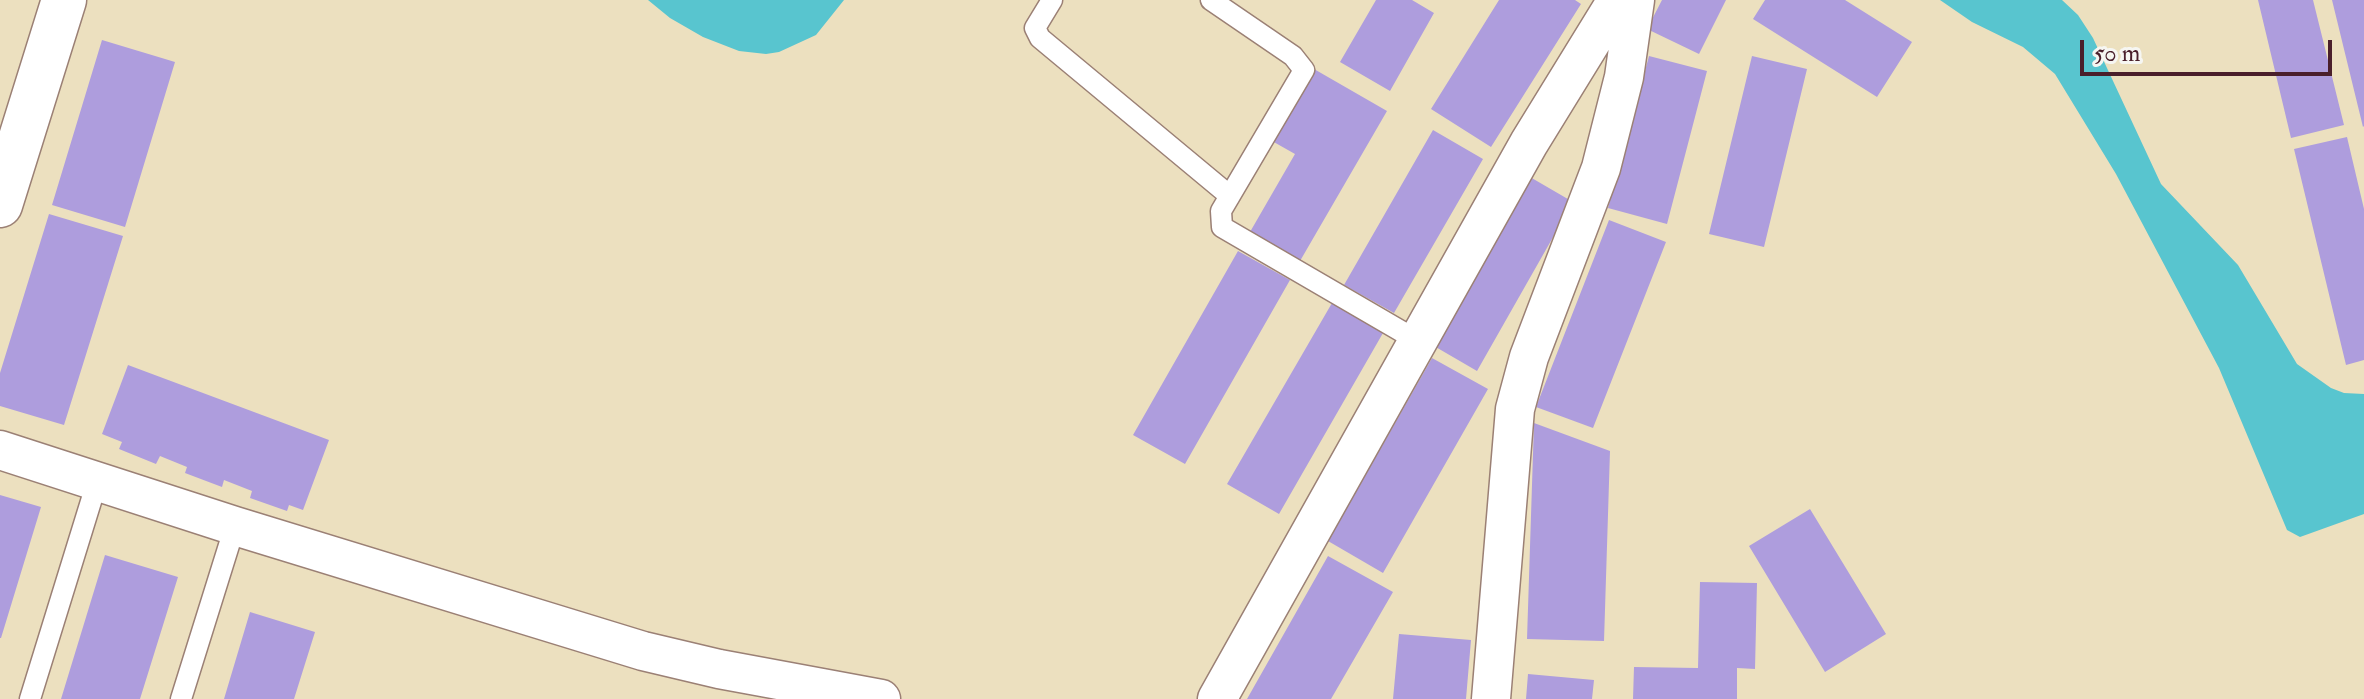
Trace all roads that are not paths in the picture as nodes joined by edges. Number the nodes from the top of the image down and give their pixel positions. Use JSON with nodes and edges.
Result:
{"nodes":[{"id":1,"x":64,"y":0,"type":"edge"},
{"id":2,"x":1052,"y":0,"type":"edge"},
{"id":3,"x":1211,"y":0,"type":"edge"},
{"id":4,"x":1617,"y":0,"type":"edge"},
{"id":5,"x":1635,"y":0,"type":"edge"},
{"id":6,"x":1230,"y":196,"type":"junction"},
{"id":7,"x":0,"y":205,"type":"edge"},
{"id":8,"x":1418,"y":341,"type":"junction"},
{"id":9,"x":0,"y":450,"type":"edge"},
{"id":10,"x":97,"y":482,"type":"junction"},
{"id":11,"x":235,"y":526,"type":"junction"},
{"id":12,"x":30,"y":699,"type":"edge"},
{"id":13,"x":181,"y":699,"type":"edge"},
{"id":14,"x":881,"y":699,"type":"edge"},
{"id":15,"x":1217,"y":699,"type":"edge"},
{"id":16,"x":1491,"y":699,"type":"edge"}],
"edges":[{"from":1,"to":7,"type":"street"},
{"from":2,"to":6,"type":"lane"},
{"from":3,"to":6,"type":"lane"},
{"from":4,"to":8,"type":"street"},
{"from":5,"to":16,"type":"street"},
{"from":6,"to":8,"type":"lane"},
{"from":8,"to":15,"type":"street"},
{"from":9,"to":10,"type":"street"},
{"from":10,"to":11,"type":"street"},
{"from":10,"to":12,"type":"lane"},
{"from":11,"to":13,"type":"lane"},
{"from":11,"to":14,"type":"street"}]}
